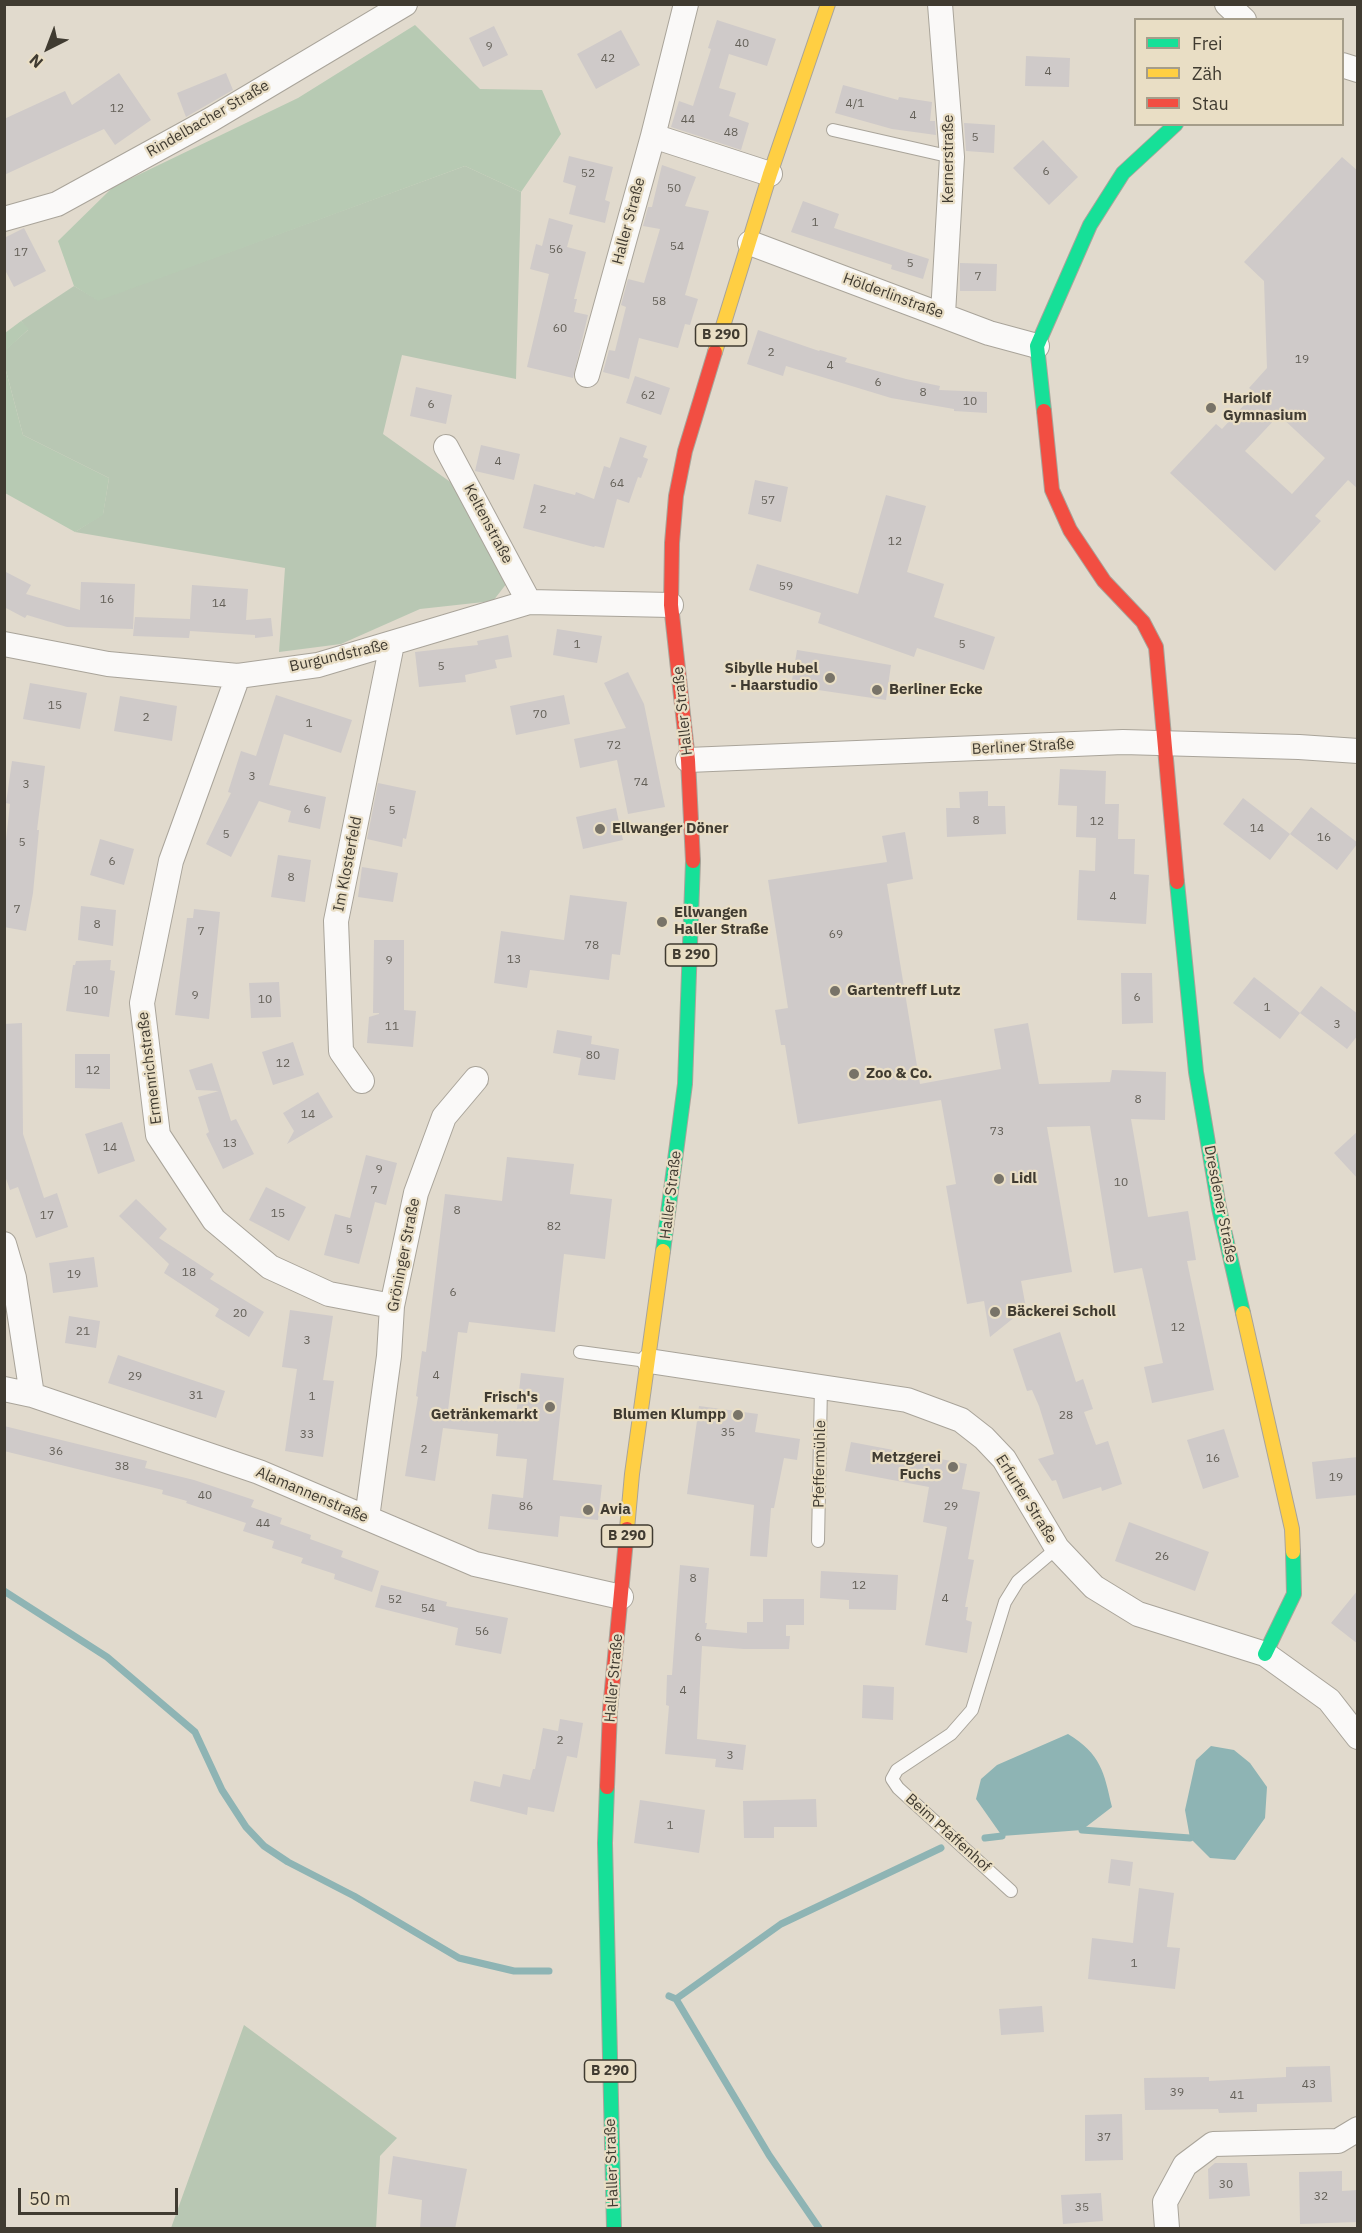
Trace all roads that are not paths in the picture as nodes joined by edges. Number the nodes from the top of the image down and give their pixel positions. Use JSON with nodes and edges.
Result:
{"nodes":[{"id":1,"x":405,"y":4,"type":"edge"},
{"id":2,"x":686,"y":4,"type":"edge"},
{"id":3,"x":828,"y":4,"type":"edge"},
{"id":4,"x":940,"y":4,"type":"edge"},
{"id":5,"x":1227,"y":4,"type":"edge"},
{"id":6,"x":1242,"y":18,"type":"edge"},
{"id":7,"x":1174,"y":126,"type":"edge"},
{"id":8,"x":833,"y":130,"type":"dead end"},
{"id":9,"x":653,"y":136,"type":"junction"},
{"id":10,"x":952,"y":157,"type":"junction"},
{"id":11,"x":770,"y":174,"type":"junction"},
{"id":12,"x":4,"y":219,"type":"edge"},
{"id":13,"x":750,"y":243,"type":"junction"},
{"id":14,"x":943,"y":314,"type":"junction"},
{"id":15,"x":1037,"y":346,"type":"junction"},
{"id":16,"x":587,"y":375,"type":"dead end"},
{"id":17,"x":446,"y":447,"type":"dead end"},
{"id":18,"x":529,"y":602,"type":"junction"},
{"id":19,"x":671,"y":605,"type":"junction"},
{"id":20,"x":392,"y":644,"type":"junction"},
{"id":21,"x":6,"y":650,"type":"edge"},
{"id":22,"x":238,"y":676,"type":"junction"},
{"id":23,"x":1164,"y":743,"type":"junction"},
{"id":24,"x":1358,"y":751,"type":"edge"},
{"id":25,"x":688,"y":760,"type":"junction"},
{"id":26,"x":476,"y":1079,"type":"dead end"},
{"id":27,"x":362,"y":1081,"type":"dead end"},
{"id":28,"x":4,"y":1244,"type":"edge"},
{"id":29,"x":392,"y":1306,"type":"junction"},
{"id":30,"x":580,"y":1352,"type":"dead end"},
{"id":31,"x":649,"y":1361,"type":"junction"},
{"id":32,"x":821,"y":1386,"type":"junction"},
{"id":33,"x":4,"y":1389,"type":"edge"},
{"id":34,"x":32,"y":1395,"type":"junction"},
{"id":35,"x":367,"y":1518,"type":"junction"},
{"id":36,"x":818,"y":1541,"type":"dead end"},
{"id":37,"x":1057,"y":1548,"type":"junction"},
{"id":38,"x":621,"y":1597,"type":"junction"},
{"id":39,"x":1265,"y":1654,"type":"junction"},
{"id":40,"x":1358,"y":1737,"type":"edge"},
{"id":41,"x":1011,"y":1890,"type":"dead end"},
{"id":42,"x":1358,"y":2129,"type":"edge"},
{"id":43,"x":614,"y":2229,"type":"edge"},
{"id":44,"x":1167,"y":2229,"type":"edge"}],
"edges":[{"from":1,"to":12,"type":"street","name":"Rindelbacher Straße"},
{"from":2,"to":9,"type":"street","name":"Haller Straße"},
{"from":3,"to":11,"type":"main road","name":"Haller Straße","number":"B 290"},
{"from":4,"to":10,"type":"street","name":"Kernerstraße"},
{"from":5,"to":6,"type":"street"},
{"from":7,"to":15,"type":"main road"},
{"from":8,"to":10,"type":"lane"},
{"from":9,"to":11,"type":"street"},
{"from":9,"to":16,"type":"street","name":"Haller Straße"},
{"from":10,"to":14,"type":"street","name":"Kernerstraße"},
{"from":11,"to":13,"type":"main road","name":"Haller Straße","number":"B 290"},
{"from":13,"to":14,"type":"street","name":"Hölderlinstraße"},
{"from":13,"to":19,"type":"main road","name":"Haller Straße","number":"B 290"},
{"from":14,"to":15,"type":"street","name":"Hölderlinstraße"},
{"from":15,"to":23,"type":"main road","name":"Dresdener Straße"},
{"from":17,"to":18,"type":"street","name":"Keltenstraße"},
{"from":18,"to":19,"type":"street","name":"Burgundstraße"},
{"from":18,"to":20,"type":"street","name":"Burgundstraße"},
{"from":19,"to":25,"type":"main road","name":"Haller Straße","number":"B 290"},
{"from":20,"to":22,"type":"street","name":"Burgundstraße"},
{"from":20,"to":27,"type":"street","name":"Im Klosterfeld"},
{"from":21,"to":22,"type":"street","name":"Burgundstraße"},
{"from":22,"to":29,"type":"street","name":"Ermenrichstraße"},
{"from":23,"to":24,"type":"street","name":"Berliner Straße"},
{"from":23,"to":25,"type":"street","name":"Berliner Straße"},
{"from":23,"to":39,"type":"main road","name":"Dresdener Straße"},
{"from":25,"to":31,"type":"main road","name":"Haller Straße","number":"B 290"},
{"from":26,"to":29,"type":"street","name":"Gröninger Straße"},
{"from":28,"to":34,"type":"street"},
{"from":29,"to":35,"type":"street","name":"Gröninger Straße"},
{"from":30,"to":31,"type":"lane"},
{"from":31,"to":32,"type":"street","name":"Erfurter Straße"},
{"from":31,"to":38,"type":"main road","name":"Haller Straße","number":"B 290"},
{"from":32,"to":36,"type":"lane","name":"Pfeffermühle"},
{"from":32,"to":37,"type":"street","name":"Erfurter Straße"},
{"from":33,"to":34,"type":"street","name":"Alamannenstraße"},
{"from":34,"to":35,"type":"street","name":"Alamannenstraße"},
{"from":35,"to":38,"type":"street","name":"Alamannenstraße"},
{"from":37,"to":39,"type":"street","name":"Erfurter Straße"},
{"from":37,"to":41,"type":"lane","name":"Beim Pfaffenhof"},
{"from":38,"to":43,"type":"main road","name":"Haller Straße","number":"B 290"},
{"from":39,"to":40,"type":"street","name":"Erfurter Straße"},
{"from":42,"to":44,"type":"street"}]}
